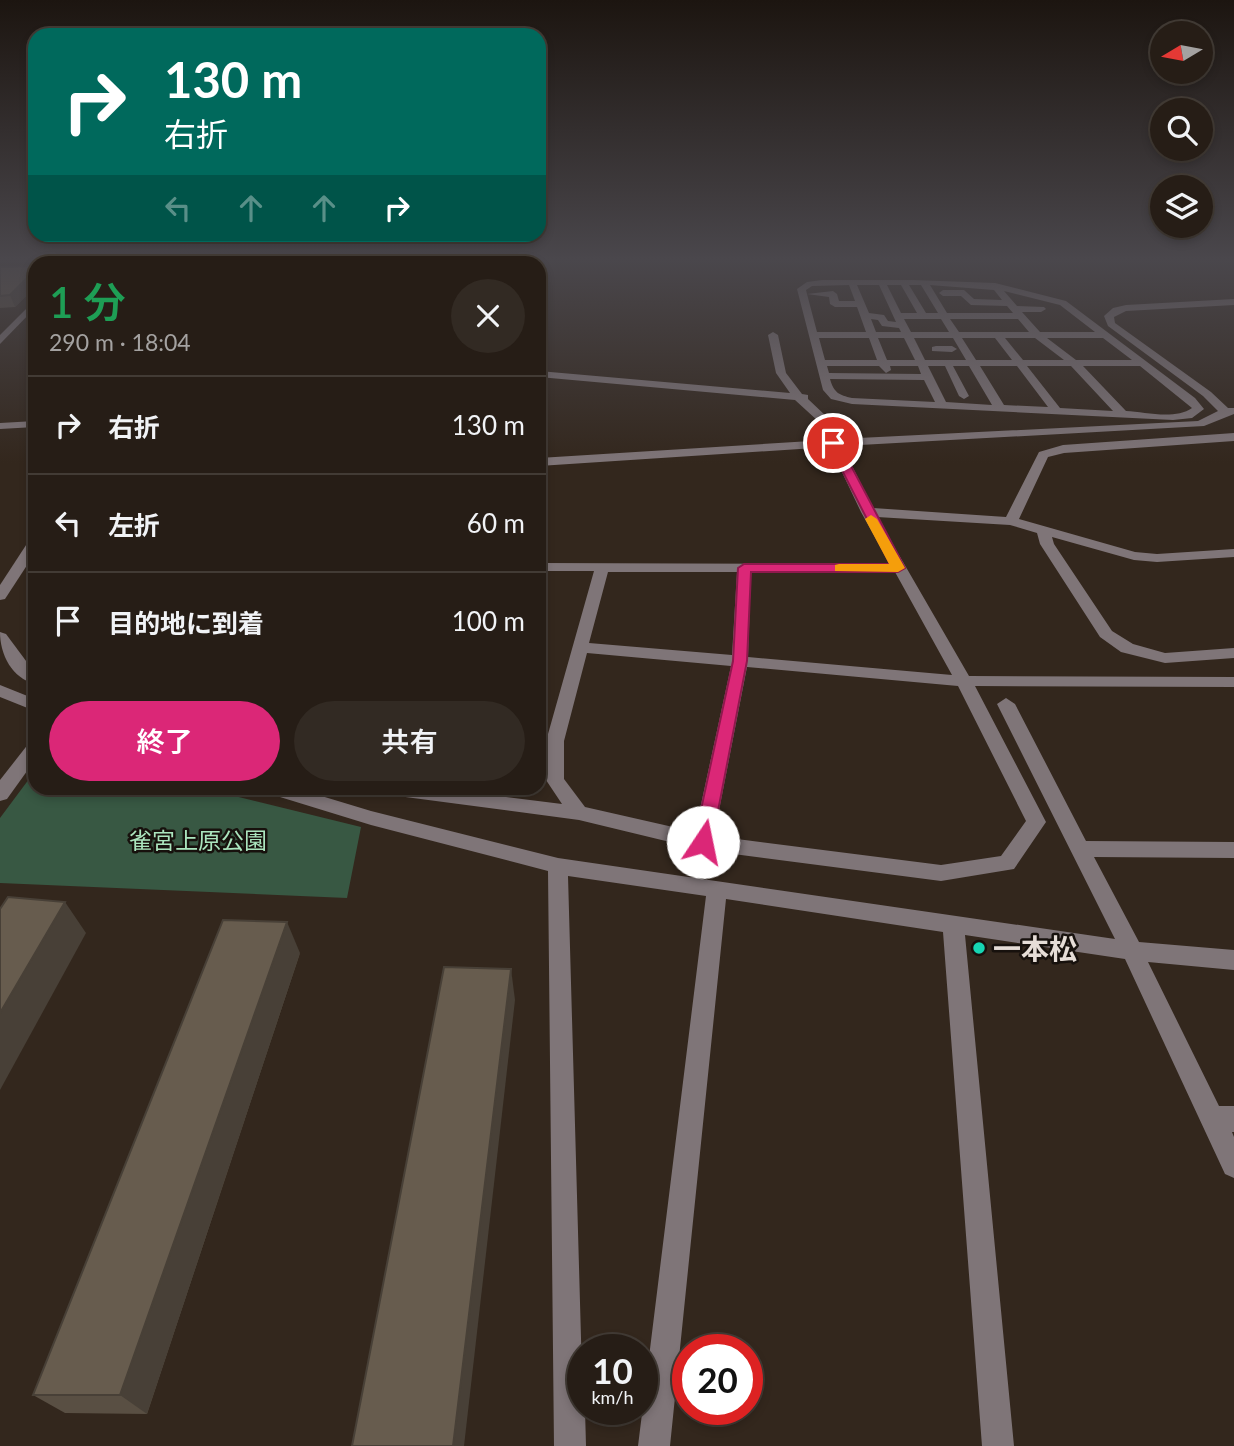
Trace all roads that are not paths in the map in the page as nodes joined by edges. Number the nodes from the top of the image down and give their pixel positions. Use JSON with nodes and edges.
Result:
{"nodes":[{"id":1,"x":13,"y":327,"type":"edge"},
{"id":2,"x":811,"y":327,"type":"edge"},
{"id":3,"x":869,"y":327,"type":"edge"},
{"id":4,"x":898,"y":327,"type":"edge"},
{"id":5,"x":952,"y":327,"type":"edge"},
{"id":6,"x":967,"y":327,"type":"edge"},
{"id":7,"x":989,"y":327,"type":"edge"},
{"id":8,"x":1030,"y":327,"type":"edge"},
{"id":9,"x":1095,"y":327,"type":"edge"},
{"id":10,"x":1116,"y":327,"type":"edge"},
{"id":11,"x":904,"y":329,"type":"junction"},
{"id":12,"x":773,"y":335,"type":"dead end"},
{"id":13,"x":813,"y":335,"type":"junction"},
{"id":14,"x":872,"y":335,"type":"junction"},
{"id":15,"x":928,"y":335,"type":"junction"},
{"id":16,"x":956,"y":335,"type":"junction"},
{"id":17,"x":998,"y":335,"type":"junction"},
{"id":18,"x":1037,"y":335,"type":"junction"},
{"id":19,"x":1105,"y":335,"type":"junction"},
{"id":20,"x":0,"y":341,"type":"edge"},
{"id":21,"x":936,"y":349,"type":"junction"},
{"id":22,"x":952,"y":349,"type":"dead end"},
{"id":23,"x":881,"y":359,"type":"junction"},
{"id":24,"x":821,"y":363,"type":"junction"},
{"id":25,"x":1021,"y":363,"type":"junction"},
{"id":26,"x":1074,"y":363,"type":"junction"},
{"id":27,"x":1143,"y":363,"type":"junction"},
{"id":28,"x":946,"y":366,"type":"junction"},
{"id":29,"x":974,"y":366,"type":"junction"},
{"id":30,"x":923,"y":369,"type":"junction"},
{"id":31,"x":546,"y":375,"type":"edge"},
{"id":32,"x":824,"y":376,"type":"junction"},
{"id":33,"x":888,"y":377,"type":"junction"},
{"id":34,"x":955,"y":379,"type":"junction"},
{"id":35,"x":967,"y":379,"type":"dead end"},
{"id":36,"x":964,"y":396,"type":"junction"},
{"id":37,"x":799,"y":397,"type":"junction"},
{"id":38,"x":835,"y":397,"type":"junction"},
{"id":39,"x":993,"y":397,"type":"junction"},
{"id":40,"x":939,"y":400,"type":"junction"},
{"id":41,"x":1000,"y":408,"type":"junction"},
{"id":42,"x":1056,"y":411,"type":"junction"},
{"id":43,"x":1230,"y":412,"type":"edge"},
{"id":44,"x":1122,"y":414,"type":"junction"},
{"id":45,"x":28,"y":424,"type":"edge"},
{"id":46,"x":0,"y":426,"type":"edge"},
{"id":47,"x":1033,"y":433,"type":"junction"},
{"id":48,"x":1234,"y":437,"type":"edge"},
{"id":49,"x":833,"y":443,"type":"junction"},
{"id":50,"x":1043,"y":455,"type":"junction"},
{"id":51,"x":546,"y":462,"type":"edge"},
{"id":52,"x":868,"y":512,"type":"junction"},
{"id":53,"x":1011,"y":521,"type":"junction"},
{"id":54,"x":1043,"y":529,"type":"junction"},
{"id":55,"x":28,"y":553,"type":"edge"},
{"id":56,"x":1234,"y":553,"type":"edge"},
{"id":57,"x":546,"y":567,"type":"edge"},
{"id":58,"x":601,"y":567,"type":"junction"},
{"id":59,"x":744,"y":568,"type":"junction"},
{"id":60,"x":898,"y":568,"type":"junction"},
{"id":61,"x":0,"y":596,"type":"edge"},
{"id":62,"x":0,"y":636,"type":"edge"},
{"id":63,"x":580,"y":647,"type":"junction"},
{"id":64,"x":1234,"y":653,"type":"edge"},
{"id":65,"x":740,"y":661,"type":"junction"},
{"id":66,"x":28,"y":677,"type":"edge"},
{"id":67,"x":964,"y":681,"type":"junction"},
{"id":68,"x":1234,"y":682,"type":"edge"},
{"id":69,"x":0,"y":691,"type":"edge"},
{"id":70,"x":28,"y":702,"type":"edge"},
{"id":71,"x":1006,"y":704,"type":"dead end"},
{"id":72,"x":547,"y":739,"type":"edge"},
{"id":73,"x":28,"y":756,"type":"edge"},
{"id":74,"x":0,"y":794,"type":"edge"},
{"id":75,"x":297,"y":795,"type":"edge"},
{"id":76,"x":437,"y":795,"type":"edge"},
{"id":77,"x":579,"y":813,"type":"junction"},
{"id":78,"x":703,"y":842,"type":"junction"},
{"id":79,"x":1080,"y":849,"type":"junction"},
{"id":80,"x":1234,"y":850,"type":"edge"},
{"id":81,"x":558,"y":866,"type":"junction"},
{"id":82,"x":717,"y":889,"type":"junction"},
{"id":83,"x":953,"y":924,"type":"junction"},
{"id":84,"x":1132,"y":951,"type":"junction"},
{"id":85,"x":1234,"y":960,"type":"edge"},
{"id":86,"x":1223,"y":1119,"type":"edge"},
{"id":87,"x":1234,"y":1165,"type":"edge"},
{"id":88,"x":570,"y":1446,"type":"edge"},
{"id":89,"x":654,"y":1446,"type":"edge"},
{"id":90,"x":998,"y":1446,"type":"edge"}],
"edges":[{"from":1,"to":20,"type":"street"},
{"from":2,"to":13,"type":"street"},
{"from":3,"to":14,"type":"street"},
{"from":4,"to":11,"type":"street"},
{"from":5,"to":16,"type":"street"},
{"from":6,"to":7,"type":"street"},
{"from":8,"to":18,"type":"street"},
{"from":9,"to":19,"type":"street"},
{"from":10,"to":43,"type":"street"},
{"from":11,"to":14,"type":"street"},
{"from":11,"to":15,"type":"street"},
{"from":11,"to":23,"type":"street"},
{"from":11,"to":30,"type":"street"},
{"from":12,"to":37,"type":"street"},
{"from":13,"to":14,"type":"street"},
{"from":13,"to":24,"type":"street"},
{"from":14,"to":23,"type":"street"},
{"from":15,"to":16,"type":"street"},
{"from":15,"to":21,"type":"street"},
{"from":16,"to":17,"type":"street"},
{"from":16,"to":29,"type":"street"},
{"from":17,"to":18,"type":"street"},
{"from":17,"to":25,"type":"street"},
{"from":18,"to":19,"type":"street"},
{"from":18,"to":26,"type":"street"},
{"from":19,"to":27,"type":"street"},
{"from":21,"to":22,"type":"street"},
{"from":21,"to":28,"type":"street"},
{"from":23,"to":24,"type":"street"},
{"from":23,"to":30,"type":"street"},
{"from":23,"to":33,"type":"street"},
{"from":24,"to":32,"type":"street"},
{"from":25,"to":26,"type":"street"},
{"from":25,"to":29,"type":"street"},
{"from":25,"to":42,"type":"street"},
{"from":26,"to":27,"type":"street"},
{"from":26,"to":44,"type":"street"},
{"from":27,"to":44,"type":"street"},
{"from":28,"to":29,"type":"street"},
{"from":28,"to":30,"type":"street"},
{"from":28,"to":34,"type":"street"},
{"from":29,"to":39,"type":"street"},
{"from":30,"to":33,"type":"street"},
{"from":30,"to":40,"type":"street"},
{"from":31,"to":37,"type":"street"},
{"from":32,"to":33,"type":"street"},
{"from":32,"to":38,"type":"street"},
{"from":34,"to":35,"type":"street"},
{"from":34,"to":36,"type":"street"},
{"from":36,"to":39,"type":"street"},
{"from":36,"to":40,"type":"street"},
{"from":37,"to":38,"type":"street"},
{"from":37,"to":49,"type":"street"},
{"from":38,"to":40,"type":"street"},
{"from":39,"to":41,"type":"street"},
{"from":40,"to":41,"type":"street"},
{"from":41,"to":42,"type":"street"},
{"from":42,"to":44,"type":"street"},
{"from":43,"to":47,"type":"street"},
{"from":45,"to":46,"type":"street"},
{"from":47,"to":49,"type":"street"},
{"from":47,"to":50,"type":"street"},
{"from":48,"to":50,"type":"street"},
{"from":49,"to":51,"type":"street"},
{"from":49,"to":52,"type":"street"},
{"from":50,"to":53,"type":"street"},
{"from":52,"to":53,"type":"street"},
{"from":52,"to":60,"type":"street"},
{"from":53,"to":54,"type":"street"},
{"from":54,"to":56,"type":"street"},
{"from":54,"to":64,"type":"street"},
{"from":55,"to":61,"type":"street"},
{"from":57,"to":58,"type":"street"},
{"from":58,"to":59,"type":"street"},
{"from":58,"to":63,"type":"street"},
{"from":59,"to":60,"type":"street"},
{"from":59,"to":65,"type":"street"},
{"from":60,"to":67,"type":"street"},
{"from":62,"to":66,"type":"street"},
{"from":63,"to":65,"type":"street"},
{"from":63,"to":72,"type":"street"},
{"from":65,"to":67,"type":"street"},
{"from":65,"to":78,"type":"street"},
{"from":67,"to":68,"type":"street"},
{"from":67,"to":78,"type":"street"},
{"from":69,"to":70,"type":"street"},
{"from":71,"to":79,"type":"street"},
{"from":72,"to":77,"type":"street"},
{"from":73,"to":74,"type":"street"},
{"from":75,"to":81,"type":"street"},
{"from":76,"to":77,"type":"street"},
{"from":77,"to":78,"type":"street"},
{"from":79,"to":80,"type":"street"},
{"from":79,"to":84,"type":"street"},
{"from":81,"to":82,"type":"street"},
{"from":81,"to":88,"type":"street"},
{"from":82,"to":83,"type":"street"},
{"from":82,"to":89,"type":"street"},
{"from":83,"to":84,"type":"street"},
{"from":83,"to":90,"type":"street"},
{"from":84,"to":85,"type":"street"},
{"from":84,"to":86,"type":"street"},
{"from":86,"to":87,"type":"street"}]}
